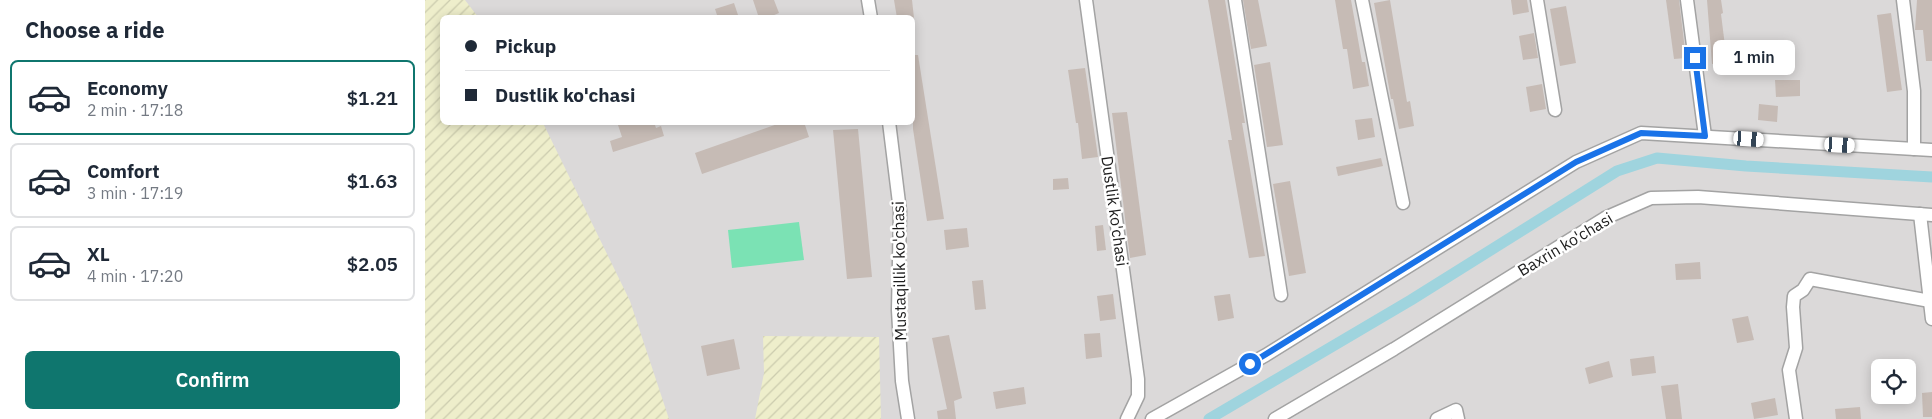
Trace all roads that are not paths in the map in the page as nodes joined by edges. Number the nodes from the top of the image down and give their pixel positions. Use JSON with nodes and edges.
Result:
{"nodes":[{"id":1,"x":868,"y":0,"type":"edge"},
{"id":2,"x":1085,"y":0,"type":"edge"},
{"id":3,"x":1235,"y":0,"type":"edge"},
{"id":4,"x":1363,"y":0,"type":"edge"},
{"id":5,"x":1537,"y":0,"type":"edge"},
{"id":6,"x":1687,"y":0,"type":"edge"},
{"id":7,"x":1903,"y":0,"type":"edge"},
{"id":8,"x":870,"y":15,"type":"edge"},
{"id":9,"x":1555,"y":110,"type":"dead end"},
{"id":10,"x":889,"y":125,"type":"edge"},
{"id":11,"x":1705,"y":136,"type":"junction"},
{"id":12,"x":1914,"y":148,"type":"junction"},
{"id":13,"x":1932,"y":150,"type":"edge"},
{"id":14,"x":1403,"y":203,"type":"dead end"},
{"id":15,"x":1926,"y":215,"type":"edge"},
{"id":16,"x":1281,"y":295,"type":"dead end"},
{"id":17,"x":1930,"y":301,"type":"junction"},
{"id":18,"x":1932,"y":319,"type":"edge"},
{"id":19,"x":908,"y":419,"type":"edge"},
{"id":20,"x":1127,"y":419,"type":"edge"},
{"id":21,"x":1152,"y":419,"type":"edge"},
{"id":22,"x":1275,"y":419,"type":"edge"},
{"id":23,"x":1437,"y":419,"type":"edge"},
{"id":24,"x":1458,"y":419,"type":"edge"},
{"id":25,"x":1796,"y":419,"type":"edge"}],
"edges":[{"from":1,"to":8,"type":"street"},
{"from":2,"to":20,"type":"street","name":"Dustlik ko'chasi"},
{"from":3,"to":16,"type":"street"},
{"from":4,"to":14,"type":"street"},
{"from":5,"to":9,"type":"street"},
{"from":6,"to":11,"type":"street"},
{"from":7,"to":12,"type":"street"},
{"from":10,"to":19,"type":"street","name":"Mustaqillik ko'chasi"},
{"from":11,"to":12,"type":"street"},
{"from":11,"to":21,"type":"street"},
{"from":12,"to":13,"type":"street"},
{"from":15,"to":17,"type":"street","name":"Baxrin ko'chasi"},
{"from":15,"to":22,"type":"street","name":"Baxrin ko'chasi"},
{"from":17,"to":18,"type":"street","name":"Baxrin ko'chasi"},
{"from":17,"to":25,"type":"street"},
{"from":23,"to":24,"type":"street"}]}
